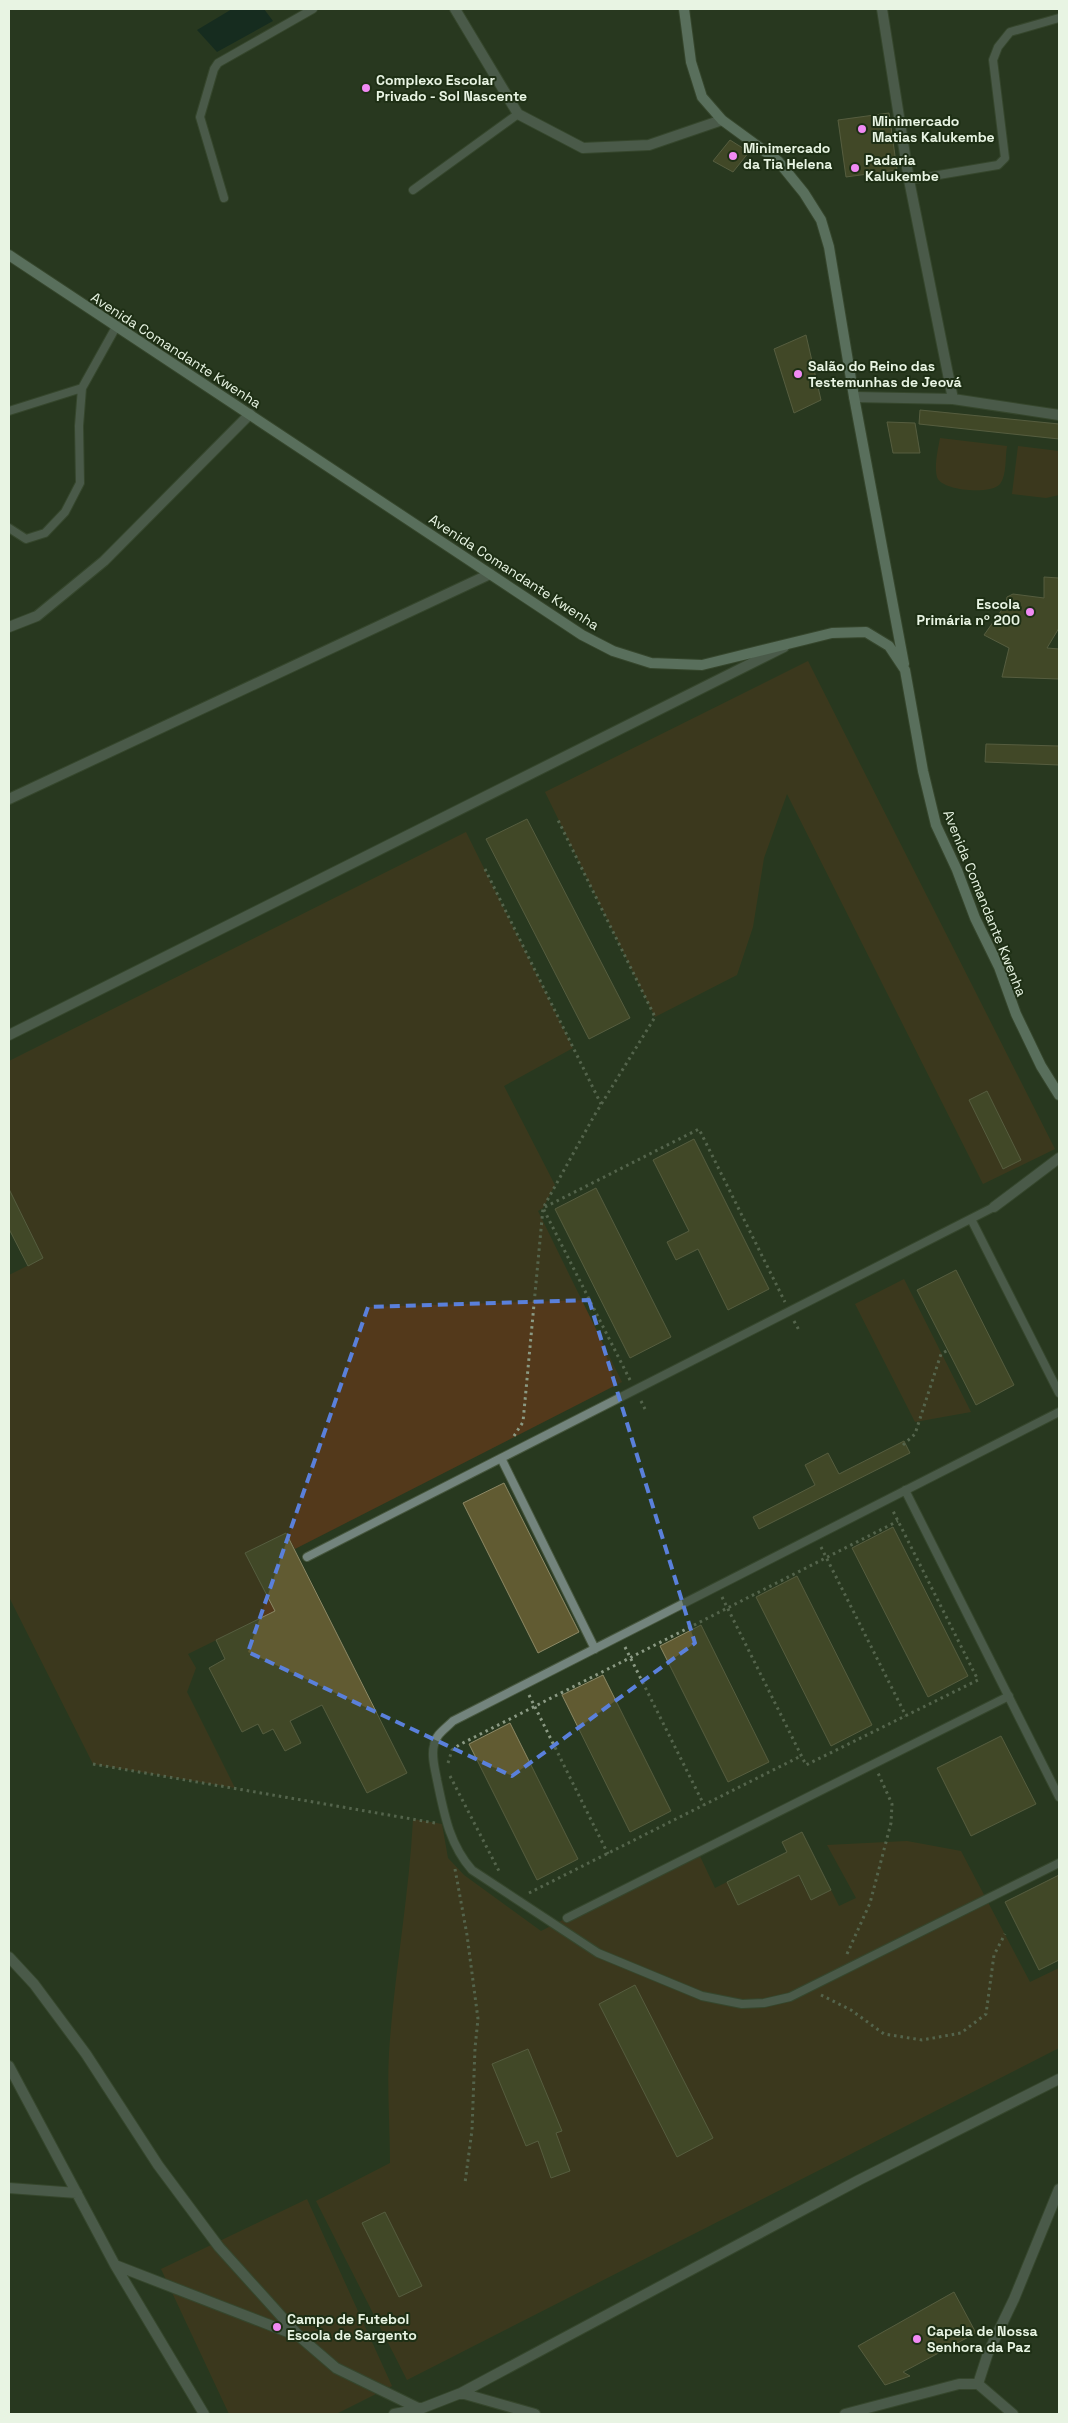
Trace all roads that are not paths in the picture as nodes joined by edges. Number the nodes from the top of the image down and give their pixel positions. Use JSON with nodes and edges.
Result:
{"nodes":[{"id":1,"x":313,"y":9,"type":"edge"},
{"id":2,"x":455,"y":9,"type":"edge"},
{"id":3,"x":684,"y":9,"type":"edge"},
{"id":4,"x":882,"y":9,"type":"edge"},
{"id":5,"x":1059,"y":18,"type":"edge"},
{"id":6,"x":518,"y":114,"type":"junction"},
{"id":7,"x":722,"y":120,"type":"junction"},
{"id":8,"x":909,"y":180,"type":"junction"},
{"id":9,"x":413,"y":190,"type":"dead end"},
{"id":10,"x":224,"y":198,"type":"dead end"},
{"id":11,"x":9,"y":255,"type":"edge"},
{"id":12,"x":116,"y":327,"type":"junction"},
{"id":13,"x":82,"y":388,"type":"junction"},
{"id":14,"x":854,"y":397,"type":"junction"},
{"id":15,"x":953,"y":399,"type":"junction"},
{"id":16,"x":9,"y":411,"type":"edge"},
{"id":17,"x":250,"y":414,"type":"junction"},
{"id":18,"x":1059,"y":415,"type":"edge"},
{"id":19,"x":9,"y":528,"type":"edge"},
{"id":20,"x":490,"y":574,"type":"junction"},
{"id":21,"x":9,"y":616,"type":"edge"},
{"id":22,"x":12,"y":627,"type":"edge"},
{"id":23,"x":787,"y":645,"type":"junction"},
{"id":24,"x":905,"y":670,"type":"junction"},
{"id":25,"x":9,"y":800,"type":"edge"},
{"id":26,"x":9,"y":1035,"type":"edge"},
{"id":27,"x":1059,"y":1095,"type":"edge"},
{"id":28,"x":1059,"y":1158,"type":"edge"},
{"id":29,"x":994,"y":1207,"type":"joint"},
{"id":30,"x":970,"y":1219,"type":"junction"},
{"id":31,"x":1059,"y":1393,"type":"edge"},
{"id":32,"x":1059,"y":1412,"type":"edge"},
{"id":33,"x":501,"y":1458,"type":"junction"},
{"id":34,"x":906,"y":1490,"type":"junction"},
{"id":35,"x":307,"y":1558,"type":"dead end"},
{"id":36,"x":595,"y":1649,"type":"junction"},
{"id":37,"x":1009,"y":1696,"type":"junction"},
{"id":38,"x":1059,"y":1797,"type":"edge"},
{"id":39,"x":1059,"y":1863,"type":"edge"},
{"id":40,"x":567,"y":1918,"type":"dead end"},
{"id":41,"x":9,"y":1957,"type":"edge"},
{"id":42,"x":9,"y":2066,"type":"edge"},
{"id":43,"x":1059,"y":2080,"type":"edge"},
{"id":44,"x":9,"y":2188,"type":"edge"},
{"id":45,"x":1059,"y":2189,"type":"edge"},
{"id":46,"x":78,"y":2193,"type":"junction"},
{"id":47,"x":115,"y":2265,"type":"junction"},
{"id":48,"x":300,"y":2336,"type":"junction"},
{"id":49,"x":978,"y":2384,"type":"junction"},
{"id":50,"x":461,"y":2393,"type":"junction"},
{"id":51,"x":433,"y":2403,"type":"junction"},
{"id":52,"x":420,"y":2409,"type":"junction"},
{"id":53,"x":204,"y":2414,"type":"edge"},
{"id":54,"x":394,"y":2414,"type":"edge"},
{"id":55,"x":434,"y":2414,"type":"edge"},
{"id":56,"x":535,"y":2414,"type":"edge"},
{"id":57,"x":845,"y":2414,"type":"edge"},
{"id":58,"x":1013,"y":2414,"type":"edge"}],
"edges":[{"from":1,"to":10,"type":"lane"},
{"from":2,"to":6,"type":"street"},
{"from":3,"to":7,"type":"main road"},
{"from":4,"to":8,"type":"street"},
{"from":5,"to":8,"type":"lane"},
{"from":6,"to":7,"type":"street"},
{"from":6,"to":9,"type":"lane"},
{"from":7,"to":14,"type":"main road"},
{"from":8,"to":15,"type":"street"},
{"from":11,"to":12,"type":"main road","name":"Avenida Comandante Kwenha"},
{"from":12,"to":13,"type":"lane"},
{"from":12,"to":17,"type":"main road","name":"Avenida Comandante Kwenha"},
{"from":13,"to":16,"type":"lane"},
{"from":13,"to":19,"type":"lane"},
{"from":14,"to":15,"type":"street"},
{"from":14,"to":24,"type":"main road"},
{"from":15,"to":18,"type":"street"},
{"from":17,"to":20,"type":"main road","name":"Avenida Comandante Kwenha"},
{"from":17,"to":22,"type":"street"},
{"from":20,"to":23,"type":"main road","name":"Avenida Comandante Kwenha"},
{"from":20,"to":25,"type":"street"},
{"from":21,"to":22,"type":"street"},
{"from":23,"to":24,"type":"main road","name":"Avenida Comandante Kwenha"},
{"from":23,"to":26,"type":"street"},
{"from":24,"to":27,"type":"main road","name":"Avenida Comandante Kwenha"},
{"from":28,"to":29,"type":"street"},
{"from":29,"to":30,"type":"lane"},
{"from":30,"to":31,"type":"lane"},
{"from":30,"to":33,"type":"lane"},
{"from":32,"to":34,"type":"lane"},
{"from":33,"to":35,"type":"lane"},
{"from":33,"to":36,"type":"lane"},
{"from":34,"to":36,"type":"lane"},
{"from":34,"to":37,"type":"lane"},
{"from":36,"to":39,"type":"lane"},
{"from":37,"to":38,"type":"lane"},
{"from":37,"to":40,"type":"lane"},
{"from":41,"to":48,"type":"street"},
{"from":42,"to":46,"type":"street"},
{"from":43,"to":50,"type":"street"},
{"from":44,"to":46,"type":"street"},
{"from":45,"to":49,"type":"street"},
{"from":46,"to":47,"type":"street"},
{"from":47,"to":48,"type":"street"},
{"from":47,"to":53,"type":"street"},
{"from":48,"to":52,"type":"street"},
{"from":49,"to":57,"type":"street"},
{"from":49,"to":58,"type":"street"},
{"from":50,"to":51,"type":"street"},
{"from":50,"to":56,"type":"street"},
{"from":51,"to":52,"type":"street"},
{"from":51,"to":55,"type":"street"},
{"from":52,"to":54,"type":"street"}]}
